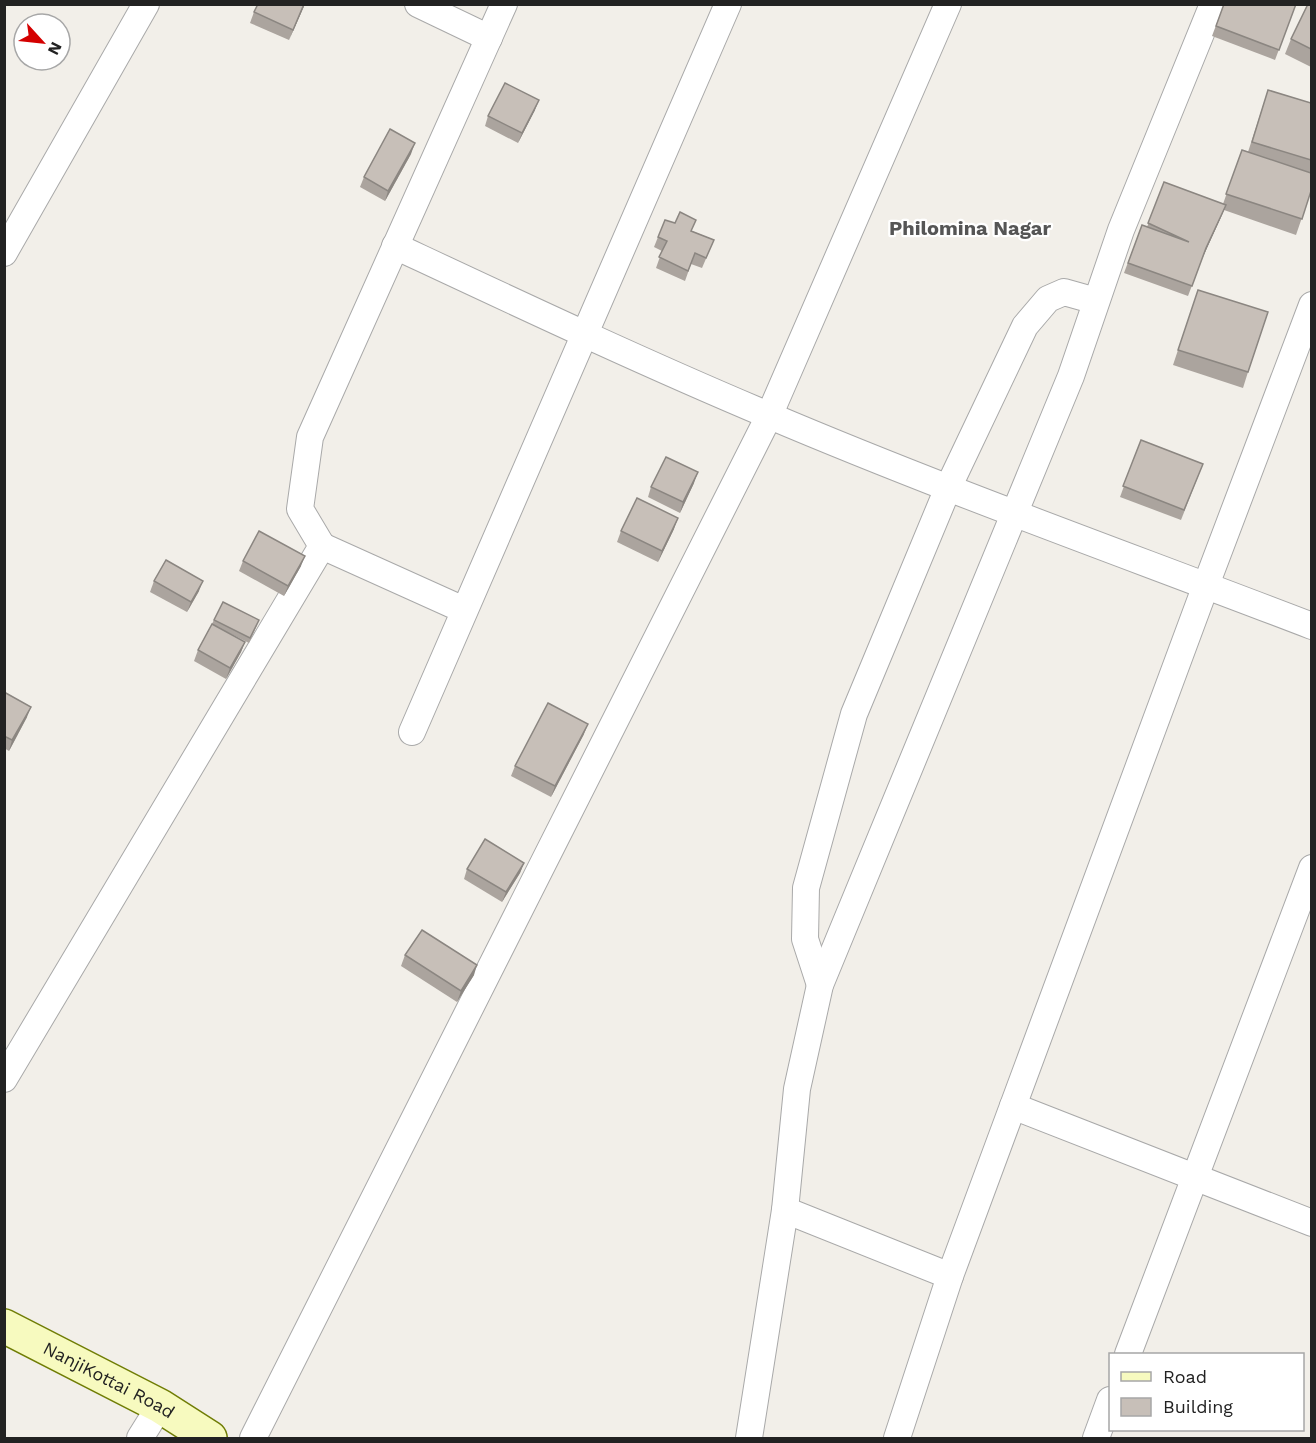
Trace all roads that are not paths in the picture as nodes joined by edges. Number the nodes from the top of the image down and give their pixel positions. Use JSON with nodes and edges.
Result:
{"nodes":[{"id":1,"x":147,"y":4,"type":"edge"},
{"id":2,"x":418,"y":4,"type":"edge"},
{"id":3,"x":504,"y":4,"type":"edge"},
{"id":4,"x":728,"y":4,"type":"edge"},
{"id":5,"x":948,"y":4,"type":"edge"},
{"id":6,"x":1213,"y":4,"type":"edge"},
{"id":7,"x":489,"y":38,"type":"junction"},
{"id":8,"x":395,"y":246,"type":"junction"},
{"id":9,"x":4,"y":253,"type":"edge"},
{"id":10,"x":1096,"y":301,"type":"junction"},
{"id":11,"x":1311,"y":305,"type":"edge"},
{"id":12,"x":585,"y":335,"type":"junction"},
{"id":13,"x":769,"y":416,"type":"junction"},
{"id":14,"x":948,"y":488,"type":"junction"},
{"id":15,"x":1014,"y":514,"type":"junction"},
{"id":16,"x":322,"y":546,"type":"junction"},
{"id":17,"x":1206,"y":585,"type":"junction"},
{"id":18,"x":464,"y":610,"type":"junction"},
{"id":19,"x":1311,"y":626,"type":"edge"},
{"id":20,"x":412,"y":732,"type":"dead end"},
{"id":21,"x":1311,"y":868,"type":"edge"},
{"id":22,"x":820,"y":985,"type":"junction"},
{"id":23,"x":4,"y":1079,"type":"edge"},
{"id":24,"x":1013,"y":1106,"type":"junction"},
{"id":25,"x":1194,"y":1178,"type":"junction"},
{"id":26,"x":786,"y":1210,"type":"junction"},
{"id":27,"x":1311,"y":1223,"type":"edge"},
{"id":28,"x":950,"y":1276,"type":"junction"},
{"id":29,"x":4,"y":1326,"type":"edge"},
{"id":30,"x":1128,"y":1353,"type":"edge"},
{"id":31,"x":1109,"y":1403,"type":"edge"},
{"id":32,"x":160,"y":1406,"type":"junction"},
{"id":33,"x":140,"y":1438,"type":"edge"},
{"id":34,"x":210,"y":1438,"type":"edge"},
{"id":35,"x":253,"y":1438,"type":"edge"},
{"id":36,"x":749,"y":1438,"type":"edge"},
{"id":37,"x":897,"y":1438,"type":"edge"},
{"id":38,"x":1096,"y":1438,"type":"edge"}],
"edges":[{"from":1,"to":9,"type":"street"},
{"from":2,"to":7,"type":"street"},
{"from":3,"to":7,"type":"street"},
{"from":4,"to":12,"type":"street"},
{"from":5,"to":13,"type":"street"},
{"from":6,"to":10,"type":"street"},
{"from":7,"to":8,"type":"street"},
{"from":8,"to":12,"type":"street"},
{"from":8,"to":16,"type":"street"},
{"from":10,"to":14,"type":"street"},
{"from":10,"to":15,"type":"street"},
{"from":11,"to":17,"type":"street"},
{"from":12,"to":13,"type":"street"},
{"from":12,"to":18,"type":"street"},
{"from":13,"to":14,"type":"street"},
{"from":13,"to":35,"type":"street"},
{"from":14,"to":15,"type":"street"},
{"from":14,"to":22,"type":"street"},
{"from":15,"to":17,"type":"street"},
{"from":15,"to":22,"type":"street"},
{"from":16,"to":18,"type":"street"},
{"from":16,"to":23,"type":"street"},
{"from":17,"to":19,"type":"street"},
{"from":17,"to":24,"type":"street"},
{"from":18,"to":20,"type":"street"},
{"from":21,"to":25,"type":"street"},
{"from":22,"to":26,"type":"street"},
{"from":24,"to":25,"type":"street"},
{"from":24,"to":28,"type":"street"},
{"from":25,"to":27,"type":"street"},
{"from":25,"to":30,"type":"street"},
{"from":26,"to":28,"type":"street"},
{"from":26,"to":36,"type":"street"},
{"from":28,"to":37,"type":"street"},
{"from":29,"to":32,"type":"main road","name":"NanjiKottai Road"},
{"from":31,"to":38,"type":"street"},
{"from":32,"to":33,"type":"street"},
{"from":32,"to":34,"type":"main road","name":"NanjiKottai Road"}]}
